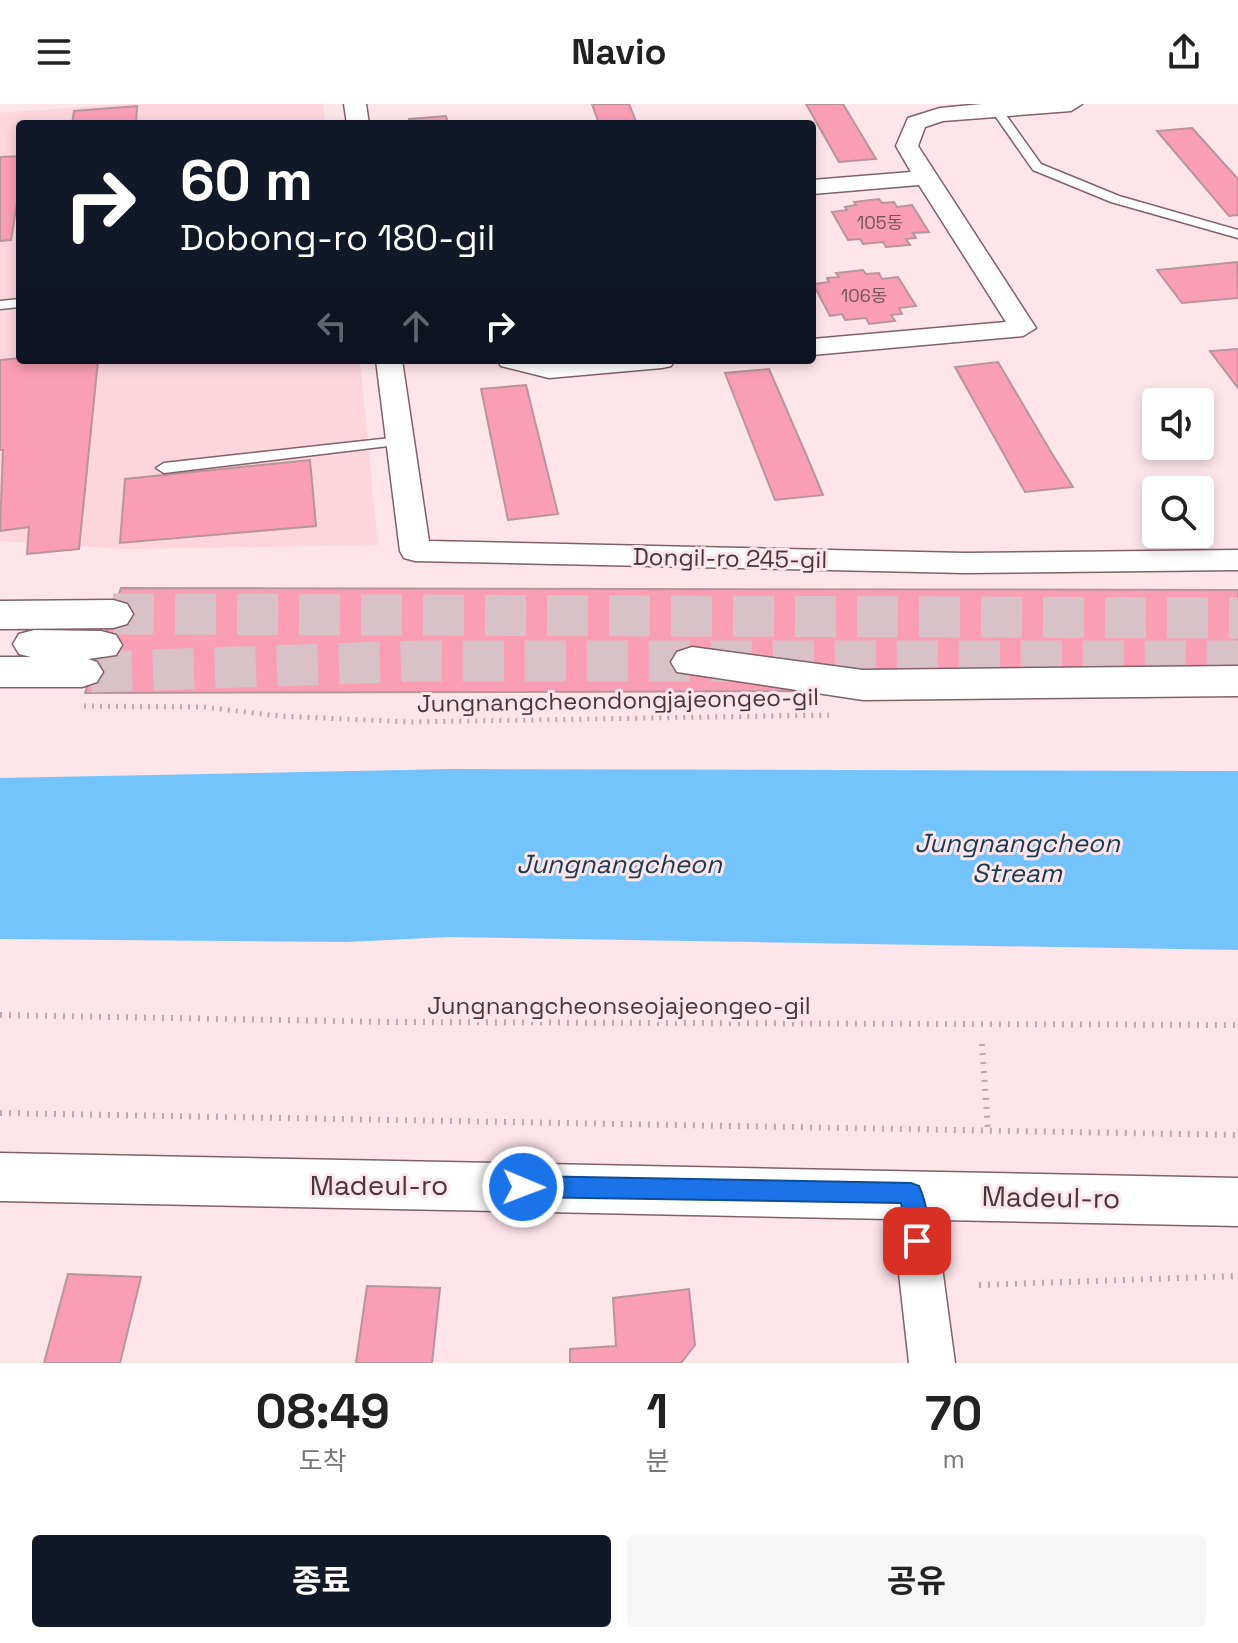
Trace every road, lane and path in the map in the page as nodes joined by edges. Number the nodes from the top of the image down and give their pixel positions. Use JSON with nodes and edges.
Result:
{"nodes":[{"id":1,"x":1071,"y":104,"type":"edge"},
{"id":2,"x":995,"y":107,"type":"edge"},
{"id":3,"x":926,"y":178,"type":"junction"},
{"id":4,"x":816,"y":187,"type":"edge"},
{"id":5,"x":1238,"y":234,"type":"edge"},
{"id":6,"x":816,"y":347,"type":"edge"},
{"id":7,"x":390,"y":364,"type":"edge"},
{"id":8,"x":526,"y":364,"type":"edge"},
{"id":9,"x":617,"y":364,"type":"edge"},
{"id":10,"x":400,"y":441,"type":"junction"},
{"id":11,"x":164,"y":468,"type":"dead end"},
{"id":12,"x":1238,"y":560,"type":"edge"},
{"id":13,"x":0,"y":613,"type":"edge"},
{"id":14,"x":0,"y":644,"type":"edge"},
{"id":15,"x":96,"y":659,"type":"junction"},
{"id":16,"x":692,"y":662,"type":"dead end"},
{"id":17,"x":0,"y":672,"type":"edge"},
{"id":18,"x":1238,"y":681,"type":"edge"},
{"id":19,"x":836,"y":715,"type":"dead end"},
{"id":20,"x":0,"y":1015,"type":"edge"},
{"id":21,"x":1238,"y":1025,"type":"edge"},
{"id":22,"x":982,"y":1044,"type":"dead end"},
{"id":23,"x":0,"y":1113,"type":"edge"},
{"id":24,"x":988,"y":1131,"type":"junction"},
{"id":25,"x":1238,"y":1135,"type":"edge"},
{"id":26,"x":0,"y":1177,"type":"edge"},
{"id":27,"x":911,"y":1193,"type":"junction"},
{"id":28,"x":1238,"y":1202,"type":"edge"},
{"id":29,"x":1238,"y":1276,"type":"edge"},
{"id":30,"x":979,"y":1285,"type":"dead end"},
{"id":31,"x":932,"y":1363,"type":"edge"}],
"edges":[{"from":1,"to":2,"type":"street"},
{"from":2,"to":3,"type":"street"},
{"from":2,"to":5,"type":"lane"},
{"from":3,"to":4,"type":"street"},
{"from":3,"to":6,"type":"street"},
{"from":7,"to":10,"type":"street","name":"Dongil-ro 245-gil"},
{"from":8,"to":9,"type":"street"},
{"from":10,"to":11,"type":"lane"},
{"from":10,"to":12,"type":"street","name":"Dongil-ro 245-gil"},
{"from":13,"to":15,"type":"highway"},
{"from":14,"to":15,"type":"highway"},
{"from":15,"to":17,"type":"highway"},
{"from":15,"to":19,"type":"path","name":"Jungnangcheondongjajeongeo-gil"},
{"from":16,"to":18,"type":"highway"},
{"from":20,"to":21,"type":"path","name":"Jungnangcheonseojajeongeo-gil"},
{"from":22,"to":24,"type":"path"},
{"from":23,"to":24,"type":"path"},
{"from":24,"to":25,"type":"path"},
{"from":26,"to":27,"type":"street","name":"Madeul-ro"},
{"from":27,"to":28,"type":"street","name":"Madeul-ro"},
{"from":27,"to":31,"type":"street"},
{"from":29,"to":30,"type":"path"}]}
